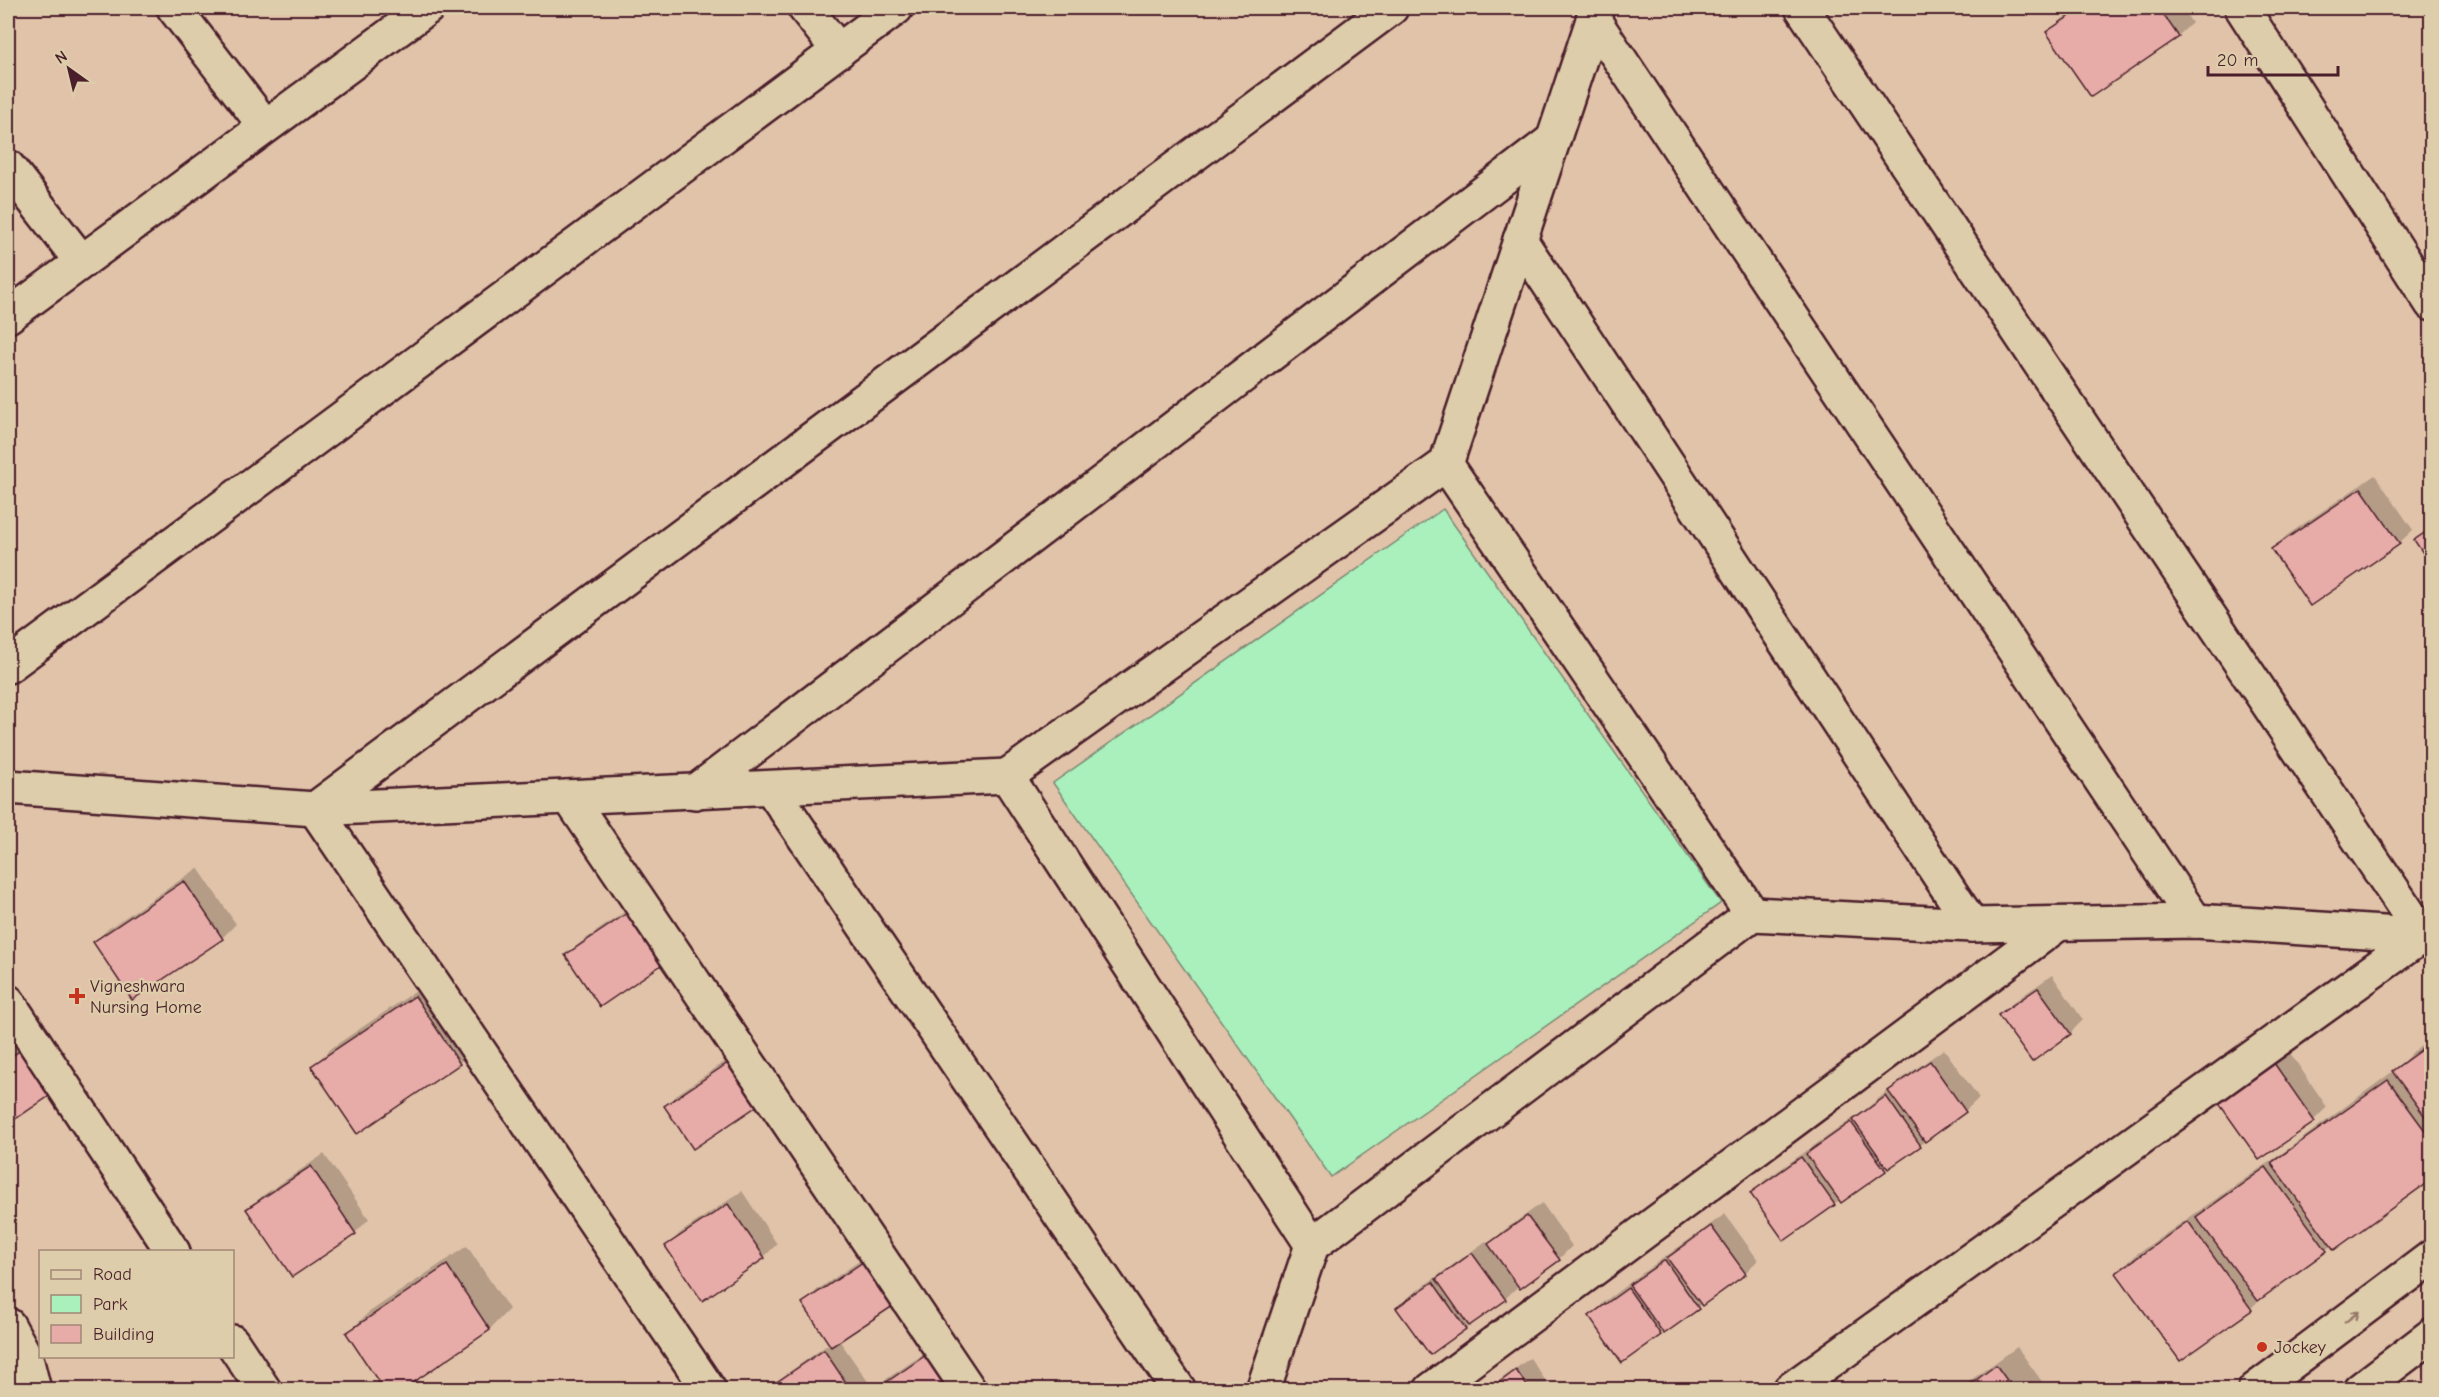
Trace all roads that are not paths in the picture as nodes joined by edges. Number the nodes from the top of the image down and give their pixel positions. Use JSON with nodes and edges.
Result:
{"nodes":[{"id":1,"x":174,"y":8,"type":"edge"},
{"id":2,"x":427,"y":8,"type":"edge"},
{"id":3,"x":805,"y":8,"type":"edge"},
{"id":4,"x":896,"y":8,"type":"edge"},
{"id":5,"x":1391,"y":8,"type":"edge"},
{"id":6,"x":1802,"y":8,"type":"edge"},
{"id":7,"x":2242,"y":8,"type":"edge"},
{"id":8,"x":1595,"y":13,"type":"edge"},
{"id":9,"x":839,"y":51,"type":"junction"},
{"id":10,"x":265,"y":126,"type":"junction"},
{"id":11,"x":1553,"y":140,"type":"junction"},
{"id":12,"x":8,"y":167,"type":"edge"},
{"id":13,"x":1520,"y":240,"type":"junction"},
{"id":14,"x":81,"y":261,"type":"junction"},
{"id":15,"x":2432,"y":304,"type":"edge"},
{"id":16,"x":8,"y":316,"type":"edge"},
{"id":17,"x":1446,"y":464,"type":"junction"},
{"id":18,"x":8,"y":666,"type":"edge"},
{"id":19,"x":1007,"y":776,"type":"junction"},
{"id":20,"x":8,"y":787,"type":"edge"},
{"id":21,"x":771,"y":788,"type":"junction"},
{"id":22,"x":695,"y":792,"type":"junction"},
{"id":23,"x":569,"y":797,"type":"junction"},
{"id":24,"x":315,"y":809,"type":"junction"},
{"id":25,"x":1752,"y":914,"type":"junction"},
{"id":26,"x":2195,"y":921,"type":"junction"},
{"id":27,"x":2058,"y":924,"type":"junction"},
{"id":28,"x":1972,"y":925,"type":"junction"},
{"id":29,"x":2427,"y":936,"type":"edge"},
{"id":30,"x":8,"y":1002,"type":"edge"},
{"id":31,"x":1312,"y":1245,"type":"junction"},
{"id":32,"x":171,"y":1250,"type":"edge"},
{"id":33,"x":2432,"y":1257,"type":"edge"},
{"id":34,"x":8,"y":1325,"type":"edge"},
{"id":35,"x":2432,"y":1335,"type":"edge"},
{"id":36,"x":234,"y":1345,"type":"edge"},
{"id":37,"x":34,"y":1389,"type":"edge"},
{"id":38,"x":264,"y":1389,"type":"edge"},
{"id":39,"x":709,"y":1389,"type":"edge"},
{"id":40,"x":969,"y":1389,"type":"edge"},
{"id":41,"x":1179,"y":1389,"type":"edge"},
{"id":42,"x":1263,"y":1389,"type":"edge"},
{"id":43,"x":1431,"y":1389,"type":"edge"},
{"id":44,"x":1790,"y":1389,"type":"edge"},
{"id":45,"x":2255,"y":1389,"type":"edge"},
{"id":46,"x":2360,"y":1389,"type":"edge"}],
"edges":[{"from":1,"to":10,"type":"street"},
{"from":2,"to":10,"type":"street"},
{"from":3,"to":9,"type":"street"},
{"from":4,"to":9,"type":"street"},
{"from":5,"to":24,"type":"street"},
{"from":6,"to":29,"type":"street"},
{"from":7,"to":15,"type":"street"},
{"from":8,"to":11,"type":"street"},
{"from":8,"to":26,"type":"street"},
{"from":9,"to":18,"type":"street"},
{"from":10,"to":14,"type":"street"},
{"from":11,"to":13,"type":"street"},
{"from":11,"to":22,"type":"street"},
{"from":12,"to":14,"type":"street"},
{"from":13,"to":17,"type":"street"},
{"from":13,"to":28,"type":"street"},
{"from":14,"to":16,"type":"street"},
{"from":17,"to":19,"type":"street"},
{"from":17,"to":25,"type":"street"},
{"from":19,"to":21,"type":"street"},
{"from":19,"to":31,"type":"street"},
{"from":20,"to":24,"type":"street"},
{"from":21,"to":22,"type":"street"},
{"from":21,"to":41,"type":"street"},
{"from":22,"to":23,"type":"street"},
{"from":23,"to":24,"type":"street"},
{"from":23,"to":40,"type":"street"},
{"from":24,"to":39,"type":"street"},
{"from":25,"to":28,"type":"street"},
{"from":25,"to":31,"type":"street"},
{"from":26,"to":27,"type":"street"},
{"from":26,"to":29,"type":"street"},
{"from":27,"to":28,"type":"street"},
{"from":27,"to":43,"type":"street"},
{"from":29,"to":44,"type":"street"},
{"from":30,"to":32,"type":"street"},
{"from":31,"to":42,"type":"street"},
{"from":45,"to":33,"type":"street","one_way":true},
{"from":34,"to":37,"type":"street"},
{"from":35,"to":46,"type":"street"},
{"from":36,"to":38,"type":"street"}]}
